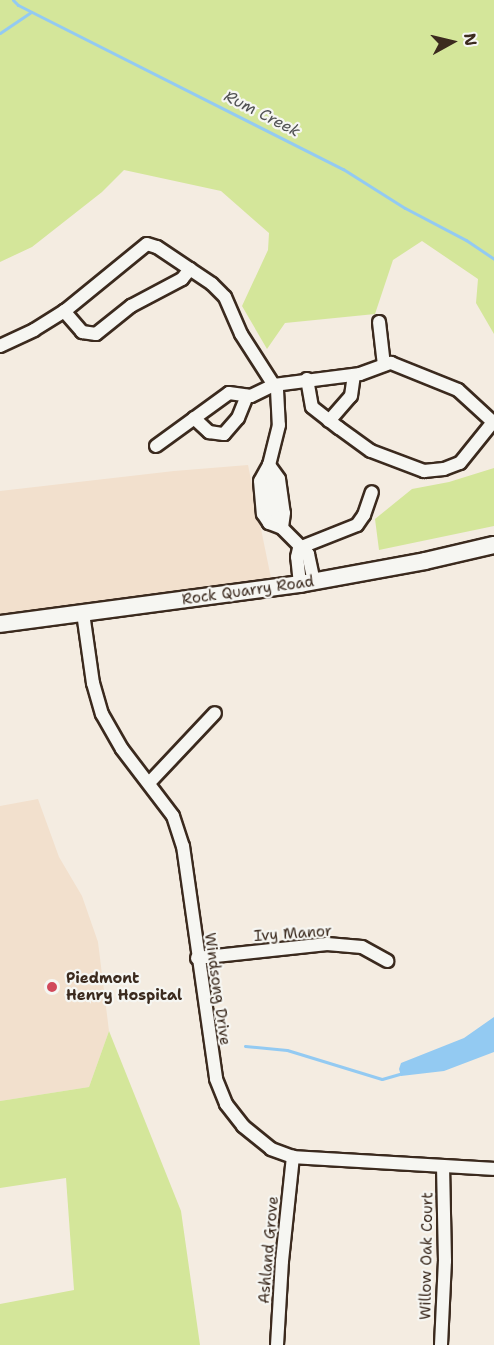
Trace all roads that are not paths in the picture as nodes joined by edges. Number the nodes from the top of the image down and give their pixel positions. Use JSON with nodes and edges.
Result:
{"nodes":[{"id":1,"x":190,"y":269,"type":"junction"},
{"id":2,"x":64,"y":311,"type":"junction"},
{"id":3,"x":379,"y":322,"type":"dead end"},
{"id":4,"x":0,"y":346,"type":"edge"},
{"id":5,"x":384,"y":365,"type":"junction"},
{"id":6,"x":354,"y":375,"type":"junction"},
{"id":7,"x":307,"y":380,"type":"junction"},
{"id":8,"x":274,"y":385,"type":"junction"},
{"id":9,"x":247,"y":396,"type":"junction"},
{"id":10,"x":194,"y":418,"type":"junction"},
{"id":11,"x":329,"y":421,"type":"junction"},
{"id":12,"x":494,"y":422,"type":"edge"},
{"id":13,"x":156,"y":446,"type":"dead end"},
{"id":14,"x":269,"y":465,"type":"junction"},
{"id":15,"x":372,"y":492,"type":"dead end"},
{"id":16,"x":282,"y":528,"type":"junction"},
{"id":17,"x":494,"y":545,"type":"edge"},
{"id":18,"x":299,"y":548,"type":"junction"},
{"id":19,"x":308,"y":583,"type":"junction"},
{"id":20,"x":83,"y":613,"type":"junction"},
{"id":21,"x":0,"y":624,"type":"edge"},
{"id":22,"x":215,"y":713,"type":"dead end"},
{"id":23,"x":149,"y":783,"type":"junction"},
{"id":24,"x":197,"y":958,"type":"junction"},
{"id":25,"x":387,"y":961,"type":"dead end"},
{"id":26,"x":293,"y":1157,"type":"junction"},
{"id":27,"x":443,"y":1168,"type":"junction"},
{"id":28,"x":494,"y":1169,"type":"edge"},
{"id":29,"x":277,"y":1345,"type":"edge"},
{"id":30,"x":441,"y":1345,"type":"edge"}],
"edges":[{"from":1,"to":2,"type":"street"},
{"from":1,"to":2,"type":"street"},
{"from":1,"to":8,"type":"street"},
{"from":2,"to":4,"type":"street"},
{"from":3,"to":5,"type":"street"},
{"from":5,"to":6,"type":"street"},
{"from":5,"to":12,"type":"street"},
{"from":6,"to":7,"type":"street"},
{"from":6,"to":11,"type":"street"},
{"from":7,"to":8,"type":"street"},
{"from":7,"to":11,"type":"street"},
{"from":8,"to":9,"type":"street"},
{"from":8,"to":14,"type":"street"},
{"from":9,"to":10,"type":"street"},
{"from":9,"to":10,"type":"street"},
{"from":10,"to":13,"type":"street"},
{"from":11,"to":12,"type":"street"},
{"from":14,"to":16,"type":"street"},
{"from":14,"to":16,"type":"street"},
{"from":15,"to":18,"type":"street"},
{"from":16,"to":18,"type":"street"},
{"from":17,"to":19,"type":"street","name":"Rock Quarry Road"},
{"from":18,"to":19,"type":"street"},
{"from":19,"to":20,"type":"street","name":"Rock Quarry Road"},
{"from":20,"to":21,"type":"street","name":"Rock Quarry Road"},
{"from":20,"to":23,"type":"street","name":"Windsong Drive"},
{"from":22,"to":23,"type":"street"},
{"from":23,"to":24,"type":"street","name":"Windsong Drive"},
{"from":24,"to":25,"type":"street","name":"Ivy Manor"},
{"from":24,"to":26,"type":"street","name":"Windsong Drive"},
{"from":26,"to":27,"type":"street","name":"Windsong Drive"},
{"from":26,"to":29,"type":"street","name":"Ashland Grove"},
{"from":27,"to":28,"type":"street","name":"Windsong Drive"},
{"from":27,"to":30,"type":"street","name":"Willow Oak Court"}]}
